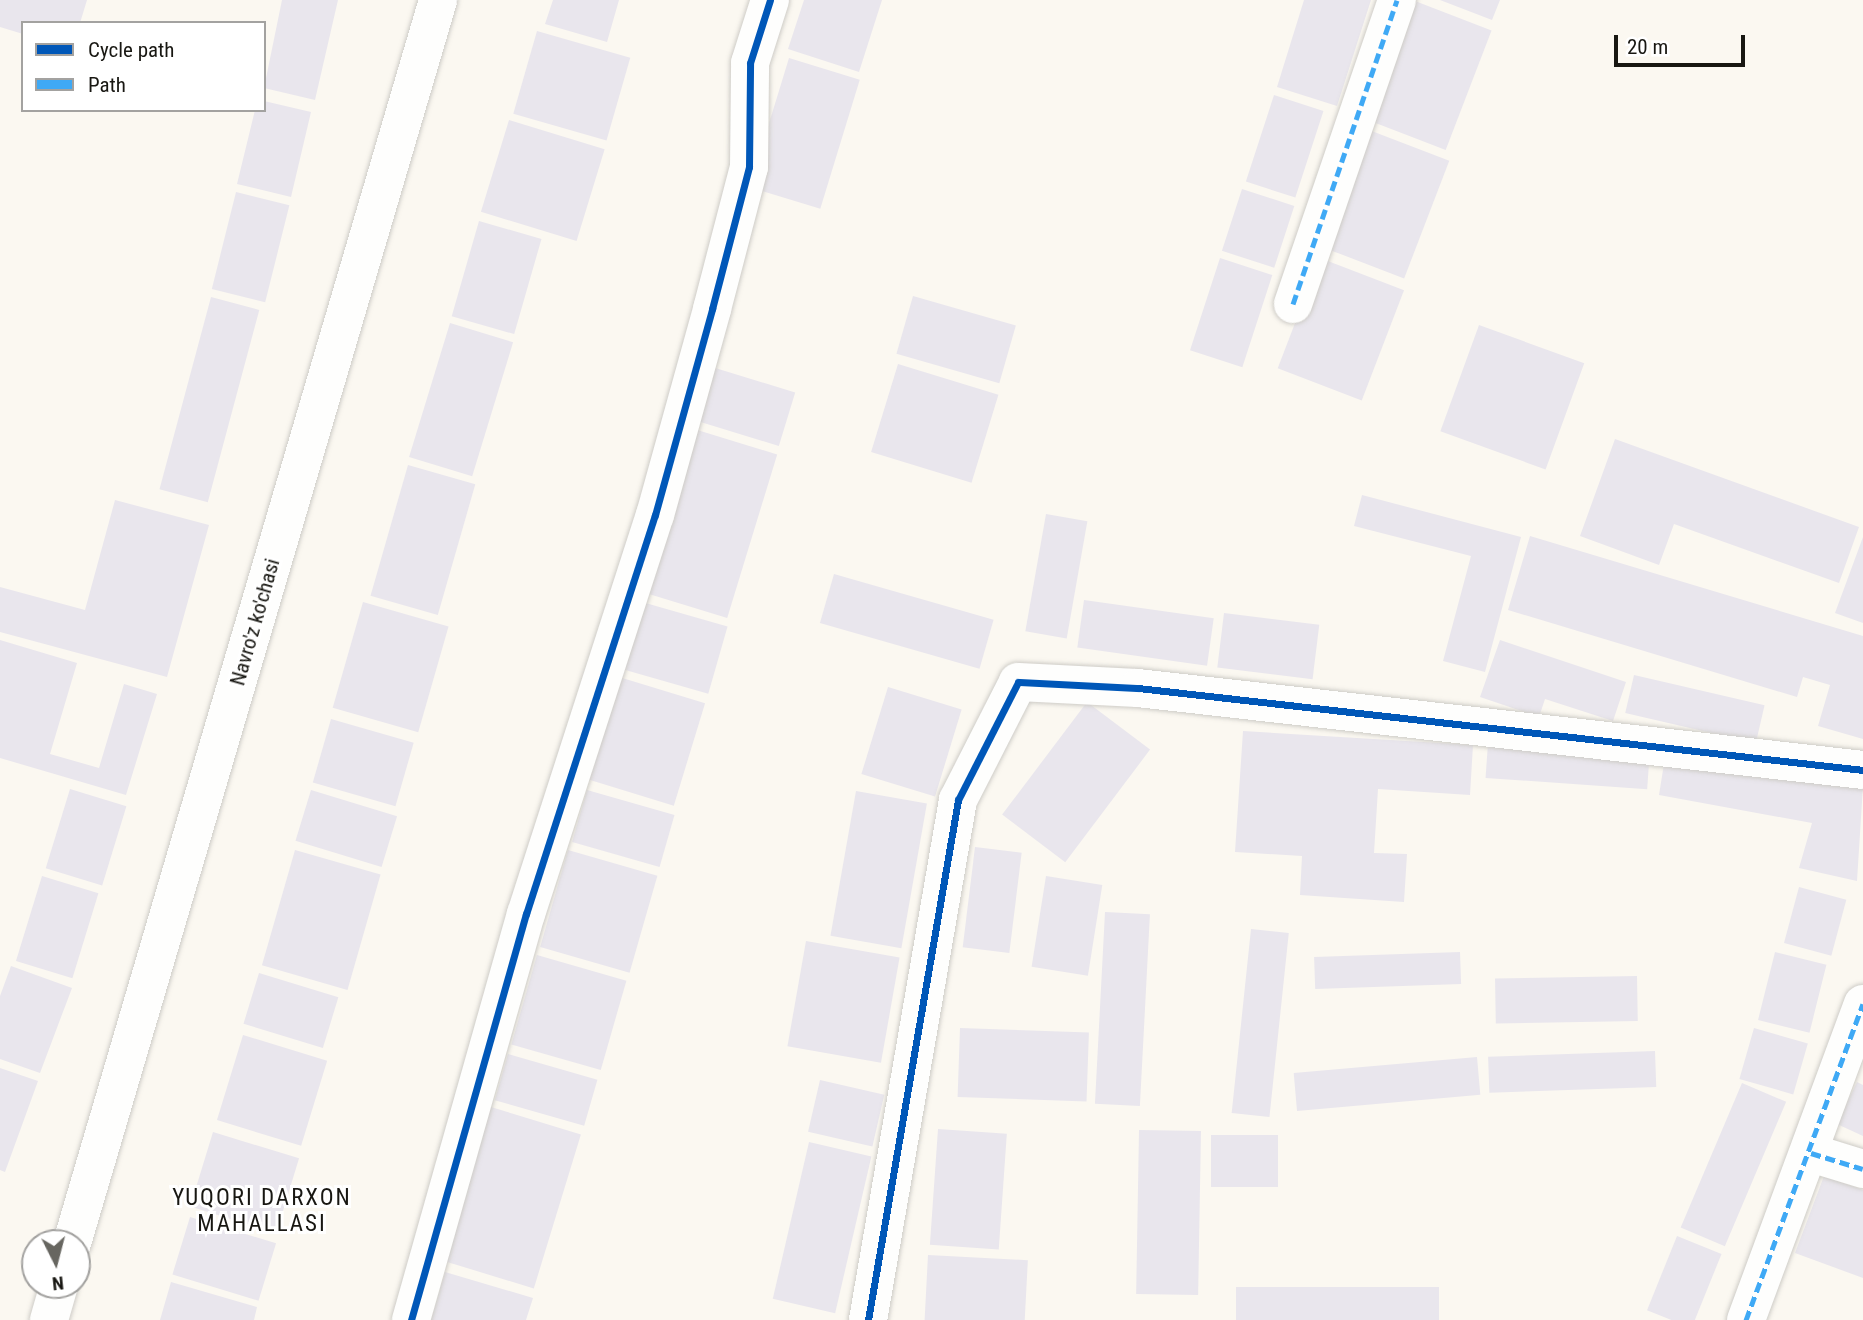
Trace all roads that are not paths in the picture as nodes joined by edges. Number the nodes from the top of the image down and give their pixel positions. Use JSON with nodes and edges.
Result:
{"nodes":[{"id":1,"x":438,"y":0,"type":"edge"},
{"id":2,"x":770,"y":0,"type":"edge"},
{"id":3,"x":1396,"y":0,"type":"edge"},
{"id":4,"x":1293,"y":304,"type":"dead end"},
{"id":5,"x":1863,"y":770,"type":"edge"},
{"id":6,"x":1863,"y":1004,"type":"edge"},
{"id":7,"x":1811,"y":1153,"type":"junction"},
{"id":8,"x":1863,"y":1169,"type":"edge"},
{"id":9,"x":76,"y":1229,"type":"edge"},
{"id":10,"x":56,"y":1299,"type":"edge"},
{"id":11,"x":49,"y":1320,"type":"edge"},
{"id":12,"x":411,"y":1320,"type":"edge"},
{"id":13,"x":868,"y":1320,"type":"edge"},
{"id":14,"x":1746,"y":1320,"type":"edge"}],
"edges":[{"from":1,"to":9,"type":"street","name":"Navro'z ko'chasi"},
{"from":2,"to":12,"type":"street"},
{"from":3,"to":4,"type":"street"},
{"from":5,"to":13,"type":"street"},
{"from":6,"to":7,"type":"street"},
{"from":7,"to":8,"type":"street"},
{"from":7,"to":14,"type":"street"},
{"from":10,"to":11,"type":"street"}]}
